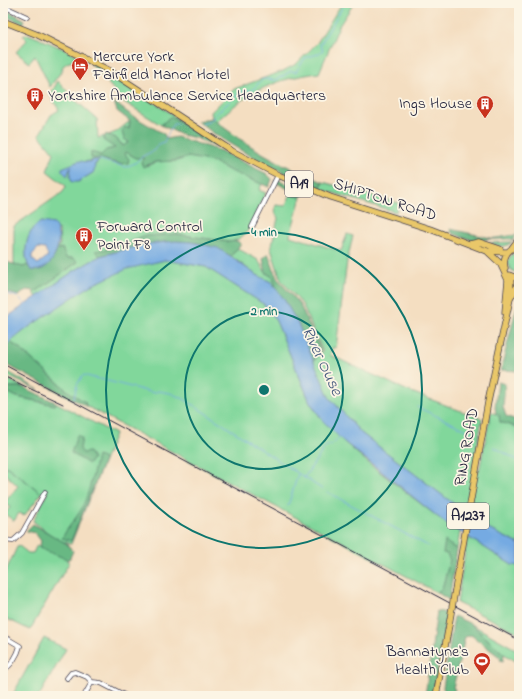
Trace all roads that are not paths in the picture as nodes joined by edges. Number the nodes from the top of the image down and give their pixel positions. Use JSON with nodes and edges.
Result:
{"nodes":[{"id":1,"x":3,"y":6,"type":"edge"},
{"id":2,"x":26,"y":17,"type":"dead end"},
{"id":3,"x":3,"y":22,"type":"edge"},
{"id":4,"x":278,"y":175,"type":"junction"},
{"id":5,"x":252,"y":227,"type":"dead end"},
{"id":6,"x":519,"y":239,"type":"edge"},
{"id":7,"x":470,"y":244,"type":"junction"},
{"id":8,"x":513,"y":248,"type":"edge"},
{"id":9,"x":487,"y":251,"type":"junction"},
{"id":10,"x":503,"y":267,"type":"junction"},
{"id":11,"x":511,"y":277,"type":"junction"},
{"id":12,"x":519,"y":279,"type":"edge"},
{"id":13,"x":519,"y":283,"type":"edge"},
{"id":14,"x":510,"y":299,"type":"junction"},
{"id":15,"x":505,"y":316,"type":"junction"},
{"id":16,"x":46,"y":492,"type":"dead end"},
{"id":17,"x":3,"y":540,"type":"edge"},
{"id":18,"x":3,"y":636,"type":"edge"},
{"id":19,"x":20,"y":646,"type":"junction"},
{"id":20,"x":24,"y":647,"type":"dead end"},
{"id":21,"x":3,"y":670,"type":"edge"},
{"id":22,"x":67,"y":678,"type":"dead end"},
{"id":23,"x":92,"y":682,"type":"junction"},
{"id":24,"x":84,"y":696,"type":"edge"},
{"id":25,"x":125,"y":696,"type":"edge"},
{"id":26,"x":436,"y":696,"type":"edge"}],
"edges":[{"from":1,"to":2,"type":"street"},
{"from":3,"to":4,"type":"highway","name":"SHIPTON ROAD","number":"A19"},
{"from":4,"to":5,"type":"street"},
{"from":4,"to":7,"type":"highway","name":"SHIPTON ROAD","number":"A19"},
{"from":6,"to":8,"type":"highway"},
{"from":7,"to":8,"type":"highway"},
{"from":7,"to":9,"type":"highway","name":"SHIPTON ROAD","number":"A19"},
{"from":8,"to":9,"type":"highway","name":"SHIPTON ROAD","number":"A19"},
{"from":8,"to":10,"type":"highway"},
{"from":9,"to":10,"type":"highway","name":"SHIPTON ROAD","number":"A19"},
{"from":10,"to":11,"type":"highway","name":"SHIPTON ROAD"},
{"from":10,"to":15,"type":"highway"},
{"from":11,"to":12,"type":"highway"},
{"from":11,"to":14,"type":"highway","name":"RING ROAD","number":"A1237"},
{"from":13,"to":14,"type":"highway","name":"RING ROAD","number":"A1237"},
{"from":14,"to":15,"type":"highway","name":"RING ROAD","number":"A1237"},
{"from":15,"to":26,"type":"highway","name":"RING ROAD","number":"A1237","bridge":true},
{"from":16,"to":17,"type":"street"},
{"from":18,"to":19,"type":"street"},
{"from":19,"to":20,"type":"street"},
{"from":19,"to":21,"type":"street"},
{"from":22,"to":23,"type":"street"},
{"from":23,"to":24,"type":"street"},
{"from":23,"to":25,"type":"street"}]}
